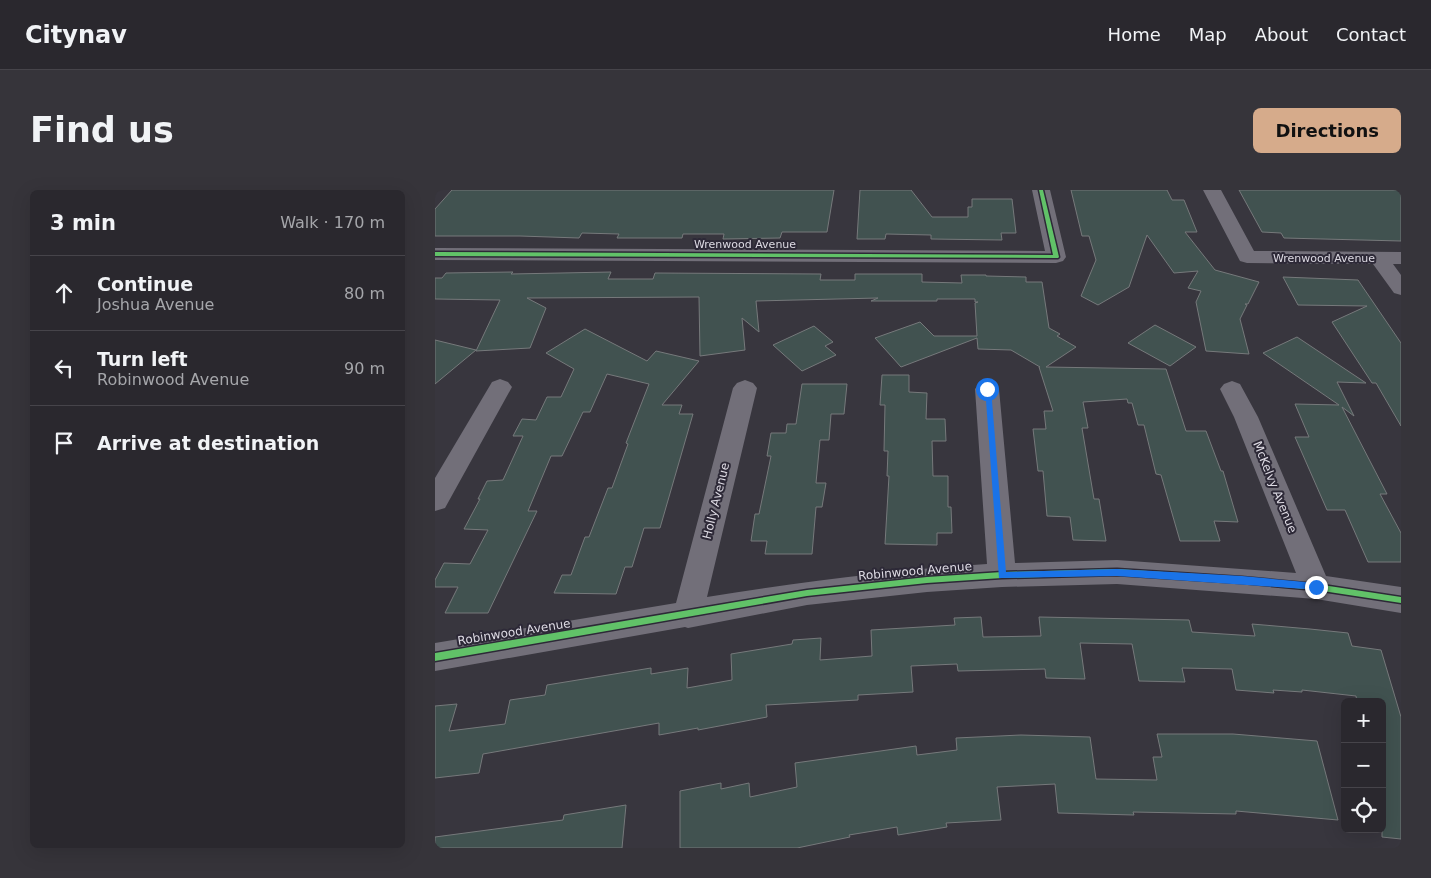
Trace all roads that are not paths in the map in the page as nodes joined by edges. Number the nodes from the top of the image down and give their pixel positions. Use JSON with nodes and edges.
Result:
{"nodes":[{"id":1,"x":1041,"y":190,"type":"edge"},
{"id":2,"x":1212,"y":190,"type":"edge"},
{"id":3,"x":435,"y":254,"type":"edge"},
{"id":4,"x":1379,"y":258,"type":"junction"},
{"id":5,"x":1401,"y":258,"type":"edge"},
{"id":6,"x":1401,"y":289,"type":"edge"},
{"id":7,"x":500,"y":387,"type":"dead end"},
{"id":8,"x":745,"y":388,"type":"dead end"},
{"id":9,"x":987,"y":389,"type":"dead end"},
{"id":10,"x":1232,"y":389,"type":"dead end"},
{"id":11,"x":435,"y":501,"type":"edge"},
{"id":12,"x":1002,"y":575,"type":"junction"},
{"id":13,"x":1316,"y":587,"type":"junction"},
{"id":14,"x":1401,"y":600,"type":"edge"},
{"id":15,"x":688,"y":615,"type":"junction"},
{"id":16,"x":435,"y":657,"type":"edge"}],
"edges":[{"from":1,"to":3,"type":"street","name":"Wrenwood Avenue"},
{"from":2,"to":4,"type":"street","name":"Wrenwood Avenue"},
{"from":4,"to":5,"type":"street","name":"Wrenwood Avenue"},
{"from":4,"to":6,"type":"street"},
{"from":7,"to":11,"type":"street"},
{"from":8,"to":15,"type":"street","name":"Holly Avenue"},
{"from":9,"to":12,"type":"street"},
{"from":10,"to":13,"type":"street","name":"McKelvy Avenue"},
{"from":12,"to":13,"type":"street","name":"Robinwood Avenue"},
{"from":12,"to":15,"type":"street","name":"Robinwood Avenue"},
{"from":13,"to":14,"type":"street","name":"Robinwood Avenue"},
{"from":15,"to":16,"type":"street","name":"Robinwood Avenue"}]}
